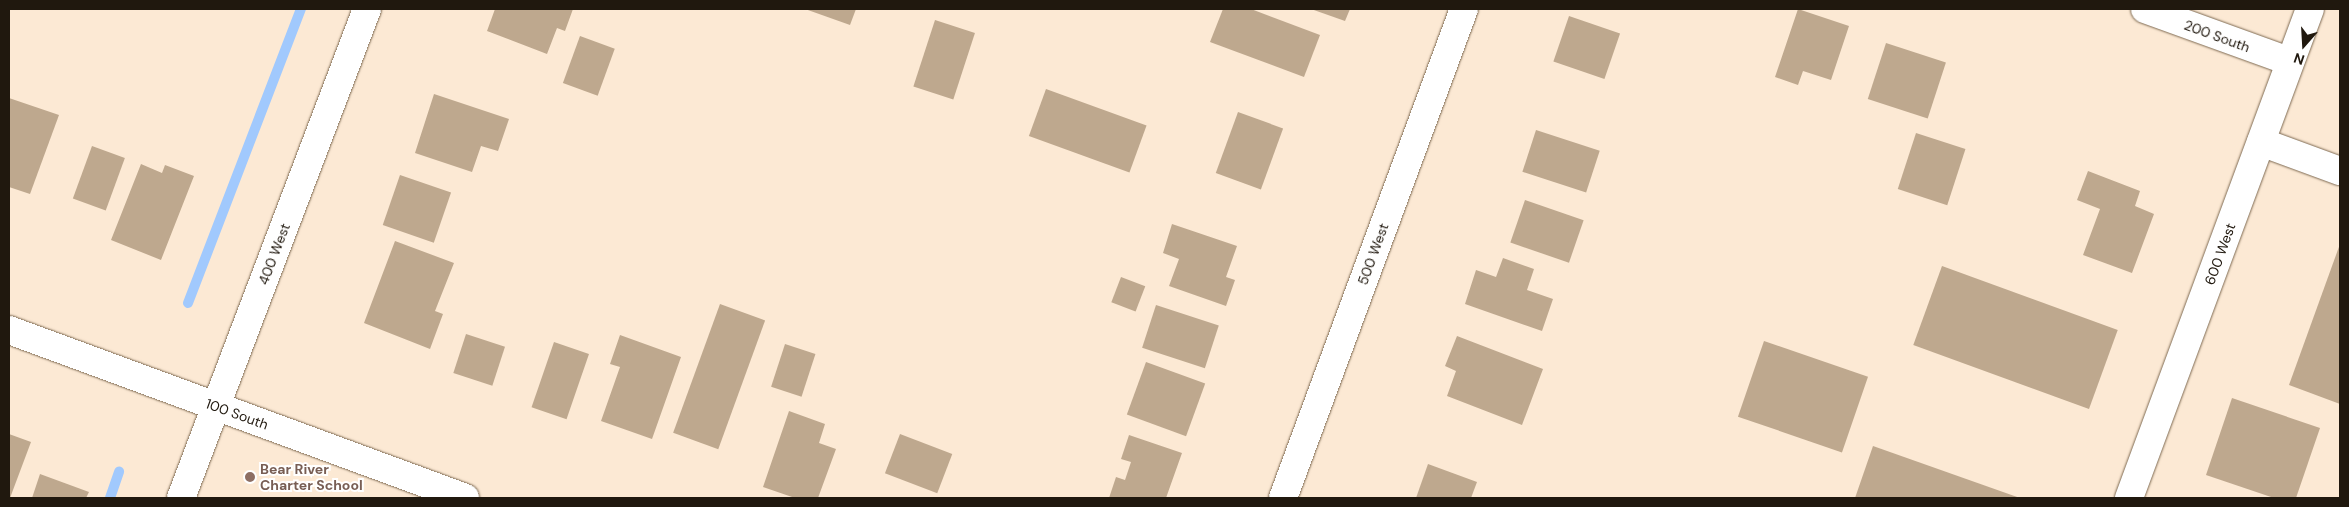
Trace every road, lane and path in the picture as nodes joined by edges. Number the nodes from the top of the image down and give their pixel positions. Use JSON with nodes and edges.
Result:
{"nodes":[{"id":1,"x":366,"y":9,"type":"edge"},
{"id":2,"x":1464,"y":9,"type":"edge"},
{"id":3,"x":2145,"y":9,"type":"edge"},
{"id":4,"x":2310,"y":9,"type":"edge"},
{"id":5,"x":2289,"y":61,"type":"junction"},
{"id":6,"x":2262,"y":142,"type":"junction"},
{"id":7,"x":2340,"y":171,"type":"edge"},
{"id":8,"x":9,"y":330,"type":"edge"},
{"id":9,"x":216,"y":406,"type":"junction"},
{"id":10,"x":181,"y":498,"type":"edge"},
{"id":11,"x":465,"y":498,"type":"edge"},
{"id":12,"x":1283,"y":498,"type":"edge"},
{"id":13,"x":2128,"y":498,"type":"edge"}],
"edges":[{"from":1,"to":9,"type":"street","name":"400 West"},
{"from":2,"to":12,"type":"street","name":"500 West"},
{"from":3,"to":5,"type":"street","name":"200 South"},
{"from":4,"to":5,"type":"street","name":"600 West"},
{"from":5,"to":6,"type":"street","name":"600 West"},
{"from":6,"to":7,"type":"street"},
{"from":6,"to":13,"type":"street","name":"600 West"},
{"from":8,"to":9,"type":"street","name":"100 South"},
{"from":9,"to":10,"type":"street","name":"400 West"},
{"from":9,"to":11,"type":"street","name":"100 South"}]}
